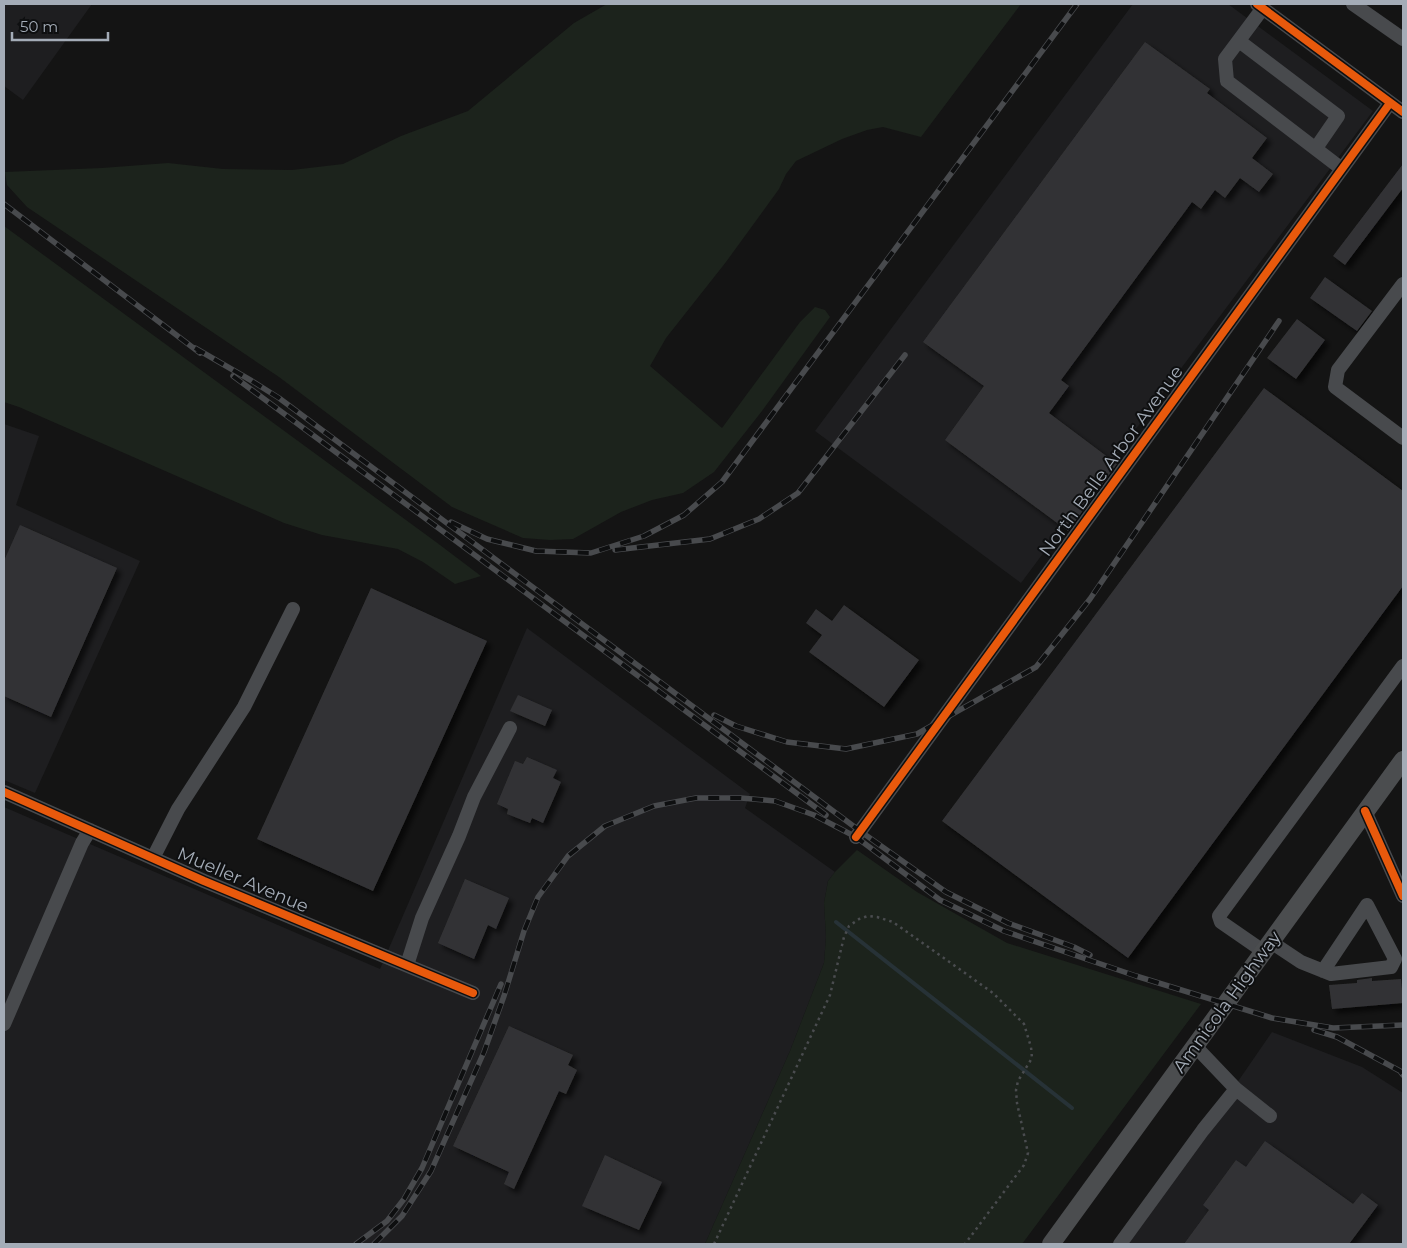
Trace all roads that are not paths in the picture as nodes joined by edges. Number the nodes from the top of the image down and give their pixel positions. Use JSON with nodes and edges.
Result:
{"nodes":[{"id":1,"x":1353,"y":4,"type":"edge"},
{"id":2,"x":1260,"y":6,"type":"edge"},
{"id":3,"x":1403,"y":39,"type":"edge"},
{"id":4,"x":1239,"y":41,"type":"junction"},
{"id":5,"x":1390,"y":103,"type":"junction"},
{"id":6,"x":1403,"y":112,"type":"edge"},
{"id":7,"x":1316,"y":148,"type":"junction"},
{"id":8,"x":1342,"y":169,"type":"junction"},
{"id":9,"x":1403,"y":284,"type":"edge"},
{"id":10,"x":1403,"y":438,"type":"edge"},
{"id":11,"x":293,"y":610,"type":"dead end"},
{"id":12,"x":1403,"y":666,"type":"edge"},
{"id":13,"x":510,"y":728,"type":"dead end"},
{"id":14,"x":1403,"y":760,"type":"edge"},
{"id":15,"x":4,"y":792,"type":"edge"},
{"id":16,"x":1365,"y":811,"type":"junction"},
{"id":17,"x":90,"y":830,"type":"junction"},
{"id":18,"x":856,"y":837,"type":"dead end"},
{"id":19,"x":153,"y":858,"type":"junction"},
{"id":20,"x":1403,"y":896,"type":"edge"},
{"id":21,"x":1267,"y":946,"type":"junction"},
{"id":22,"x":406,"y":965,"type":"junction"},
{"id":23,"x":1323,"y":971,"type":"junction"},
{"id":24,"x":473,"y":993,"type":"dead end"},
{"id":25,"x":4,"y":1024,"type":"edge"},
{"id":26,"x":1195,"y":1046,"type":"junction"},
{"id":27,"x":1236,"y":1089,"type":"junction"},
{"id":28,"x":1270,"y":1116,"type":"dead end"},
{"id":29,"x":1051,"y":1244,"type":"edge"},
{"id":30,"x":1120,"y":1244,"type":"edge"}],
"edges":[{"from":1,"to":3,"type":"street"},
{"from":2,"to":4,"type":"street"},
{"from":2,"to":5,"type":"street"},
{"from":4,"to":7,"type":"street"},
{"from":4,"to":7,"type":"street"},
{"from":5,"to":6,"type":"street"},
{"from":5,"to":8,"type":"street","name":"North Belle Arbor Avenue"},
{"from":7,"to":8,"type":"street"},
{"from":8,"to":18,"type":"street","name":"North Belle Arbor Avenue"},
{"from":9,"to":10,"type":"street"},
{"from":11,"to":19,"type":"street"},
{"from":12,"to":21,"type":"street"},
{"from":13,"to":22,"type":"street"},
{"from":14,"to":16,"type":"main road","name":"Amnicola Highway"},
{"from":15,"to":17,"type":"street","name":"Mueller Avenue"},
{"from":16,"to":20,"type":"street"},
{"from":16,"to":21,"type":"main road","name":"Amnicola Highway"},
{"from":17,"to":19,"type":"street","name":"Mueller Avenue"},
{"from":17,"to":25,"type":"street"},
{"from":19,"to":22,"type":"street","name":"Mueller Avenue"},
{"from":21,"to":23,"type":"street"},
{"from":21,"to":26,"type":"main road","name":"Amnicola Highway"},
{"from":22,"to":24,"type":"street","name":"Mueller Avenue"},
{"from":23,"to":23,"type":"street"},
{"from":26,"to":27,"type":"street"},
{"from":26,"to":29,"type":"main road","name":"Amnicola Highway"},
{"from":27,"to":28,"type":"street"},
{"from":27,"to":30,"type":"street"}]}
